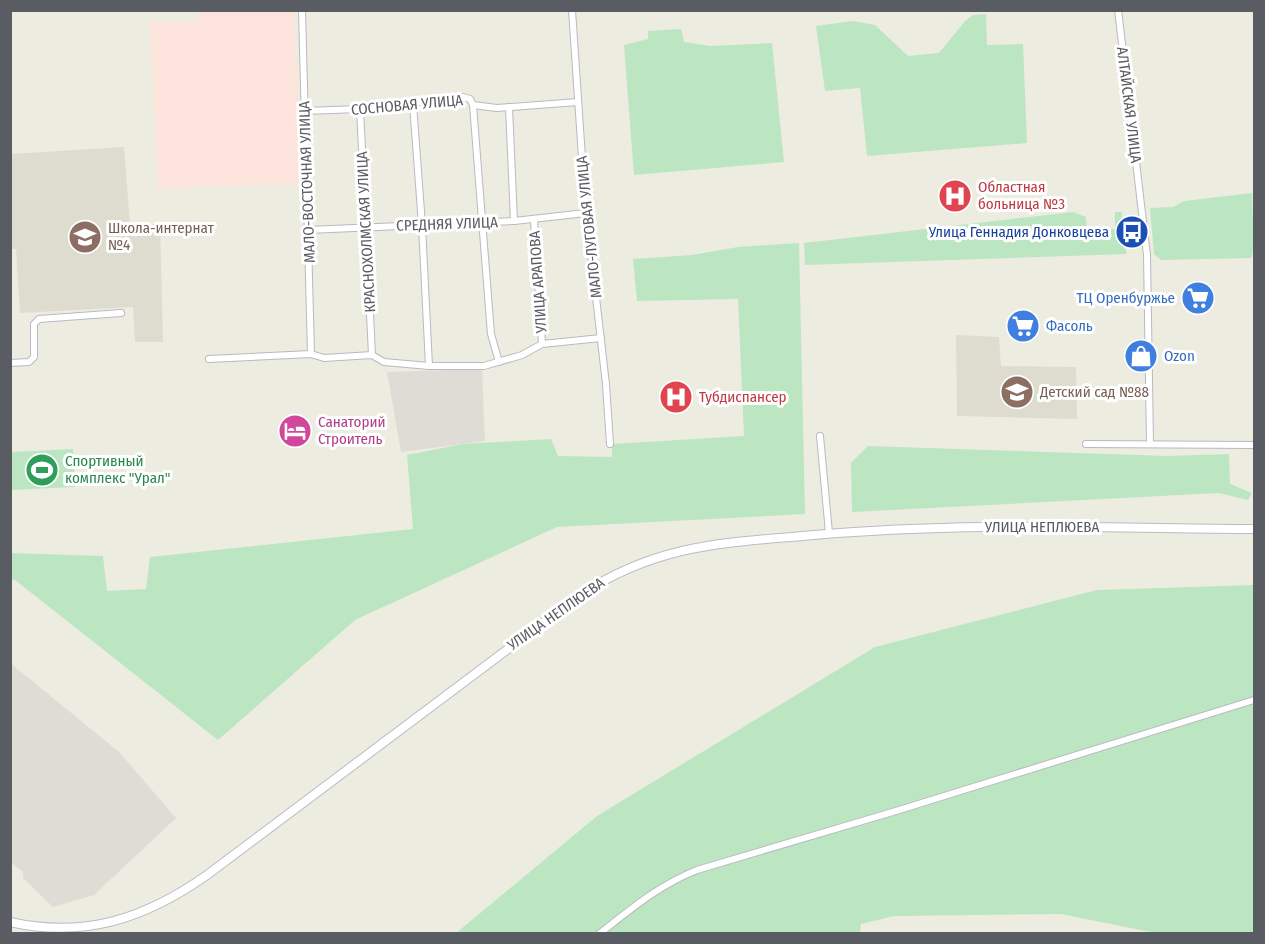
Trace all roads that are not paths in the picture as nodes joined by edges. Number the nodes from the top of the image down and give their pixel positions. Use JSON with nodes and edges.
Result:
{"nodes":[{"id":1,"x":302,"y":10,"type":"edge"},
{"id":2,"x":572,"y":10,"type":"edge"},
{"id":3,"x":1118,"y":10,"type":"edge"},
{"id":4,"x":578,"y":102,"type":"junction"},
{"id":5,"x":412,"y":104,"type":"junction"},
{"id":6,"x":473,"y":105,"type":"junction"},
{"id":7,"x":509,"y":106,"type":"junction"},
{"id":8,"x":360,"y":109,"type":"junction"},
{"id":9,"x":305,"y":111,"type":"junction"},
{"id":10,"x":586,"y":213,"type":"junction"},
{"id":11,"x":534,"y":220,"type":"junction"},
{"id":12,"x":513,"y":221,"type":"junction"},
{"id":13,"x":483,"y":223,"type":"junction"},
{"id":14,"x":422,"y":225,"type":"junction"},
{"id":15,"x":366,"y":227,"type":"junction"},
{"id":16,"x":308,"y":230,"type":"junction"},
{"id":17,"x":121,"y":313,"type":"dead end"},
{"id":18,"x":601,"y":338,"type":"junction"},
{"id":19,"x":542,"y":344,"type":"junction"},
{"id":20,"x":312,"y":354,"type":"junction"},
{"id":21,"x":372,"y":355,"type":"junction"},
{"id":22,"x":209,"y":359,"type":"dead end"},
{"id":23,"x":499,"y":362,"type":"junction"},
{"id":24,"x":10,"y":363,"type":"edge"},
{"id":25,"x":429,"y":366,"type":"junction"},
{"id":26,"x":820,"y":436,"type":"dead end"},
{"id":27,"x":610,"y":444,"type":"dead end"},
{"id":28,"x":1086,"y":444,"type":"dead end"},
{"id":29,"x":1150,"y":444,"type":"junction"},
{"id":30,"x":1254,"y":445,"type":"edge"},
{"id":31,"x":1254,"y":529,"type":"edge"},
{"id":32,"x":829,"y":534,"type":"junction"},
{"id":33,"x":1254,"y":700,"type":"edge"},
{"id":34,"x":10,"y":922,"type":"edge"},
{"id":35,"x":599,"y":933,"type":"edge"}],
"edges":[{"from":1,"to":9,"type":"street","name":"МАЛО-ВОСТОЧНАЯ УЛИЦА"},
{"from":2,"to":4,"type":"street","name":"МАЛО-ЛУГОВАЯ УЛИЦА"},
{"from":3,"to":29,"type":"street","name":"АЛТАЙСКАЯ УЛИЦА"},
{"from":4,"to":7,"type":"street","name":"СОСНОВАЯ УЛИЦА"},
{"from":4,"to":10,"type":"street","name":"МАЛО-ЛУГОВАЯ УЛИЦА"},
{"from":5,"to":6,"type":"street","name":"СОСНОВАЯ УЛИЦА"},
{"from":5,"to":8,"type":"street","name":"СОСНОВАЯ УЛИЦА"},
{"from":5,"to":14,"type":"street"},
{"from":6,"to":7,"type":"street","name":"СОСНОВАЯ УЛИЦА"},
{"from":6,"to":13,"type":"street"},
{"from":7,"to":12,"type":"street","name":"УЛИЦА АРАПОВА"},
{"from":8,"to":9,"type":"street","name":"СОСНОВАЯ УЛИЦА"},
{"from":8,"to":15,"type":"street","name":"КРАСНОХОЛМСКАЯ УЛИЦА"},
{"from":9,"to":16,"type":"street","name":"МАЛО-ВОСТОЧНАЯ УЛИЦА"},
{"from":10,"to":11,"type":"street","name":"СРЕДНЯЯ УЛИЦА"},
{"from":10,"to":18,"type":"street","name":"МАЛО-ЛУГОВАЯ УЛИЦА"},
{"from":11,"to":12,"type":"street","name":"СРЕДНЯЯ УЛИЦА"},
{"from":11,"to":19,"type":"street","name":"УЛИЦА АРАПОВА"},
{"from":12,"to":13,"type":"street","name":"СРЕДНЯЯ УЛИЦА"},
{"from":13,"to":14,"type":"street","name":"СРЕДНЯЯ УЛИЦА"},
{"from":13,"to":23,"type":"street"},
{"from":14,"to":15,"type":"street","name":"СРЕДНЯЯ УЛИЦА"},
{"from":14,"to":25,"type":"street"},
{"from":15,"to":16,"type":"street","name":"СРЕДНЯЯ УЛИЦА"},
{"from":15,"to":21,"type":"street","name":"КРАСНОХОЛМСКАЯ УЛИЦА"},
{"from":16,"to":20,"type":"street","name":"МАЛО-ВОСТОЧНАЯ УЛИЦА"},
{"from":17,"to":24,"type":"street"},
{"from":18,"to":19,"type":"street"},
{"from":18,"to":27,"type":"street","name":"МАЛО-ЛУГОВАЯ УЛИЦА"},
{"from":19,"to":23,"type":"street"},
{"from":20,"to":21,"type":"street"},
{"from":20,"to":22,"type":"street"},
{"from":21,"to":25,"type":"street"},
{"from":23,"to":25,"type":"street"},
{"from":26,"to":32,"type":"street"},
{"from":28,"to":29,"type":"street"},
{"from":29,"to":30,"type":"street"},
{"from":31,"to":32,"type":"main road","name":"УЛИЦА НЕПЛЮЕВА"},
{"from":32,"to":34,"type":"main road","name":"УЛИЦА НЕПЛЮЕВА"},
{"from":33,"to":35,"type":"street"}]}
